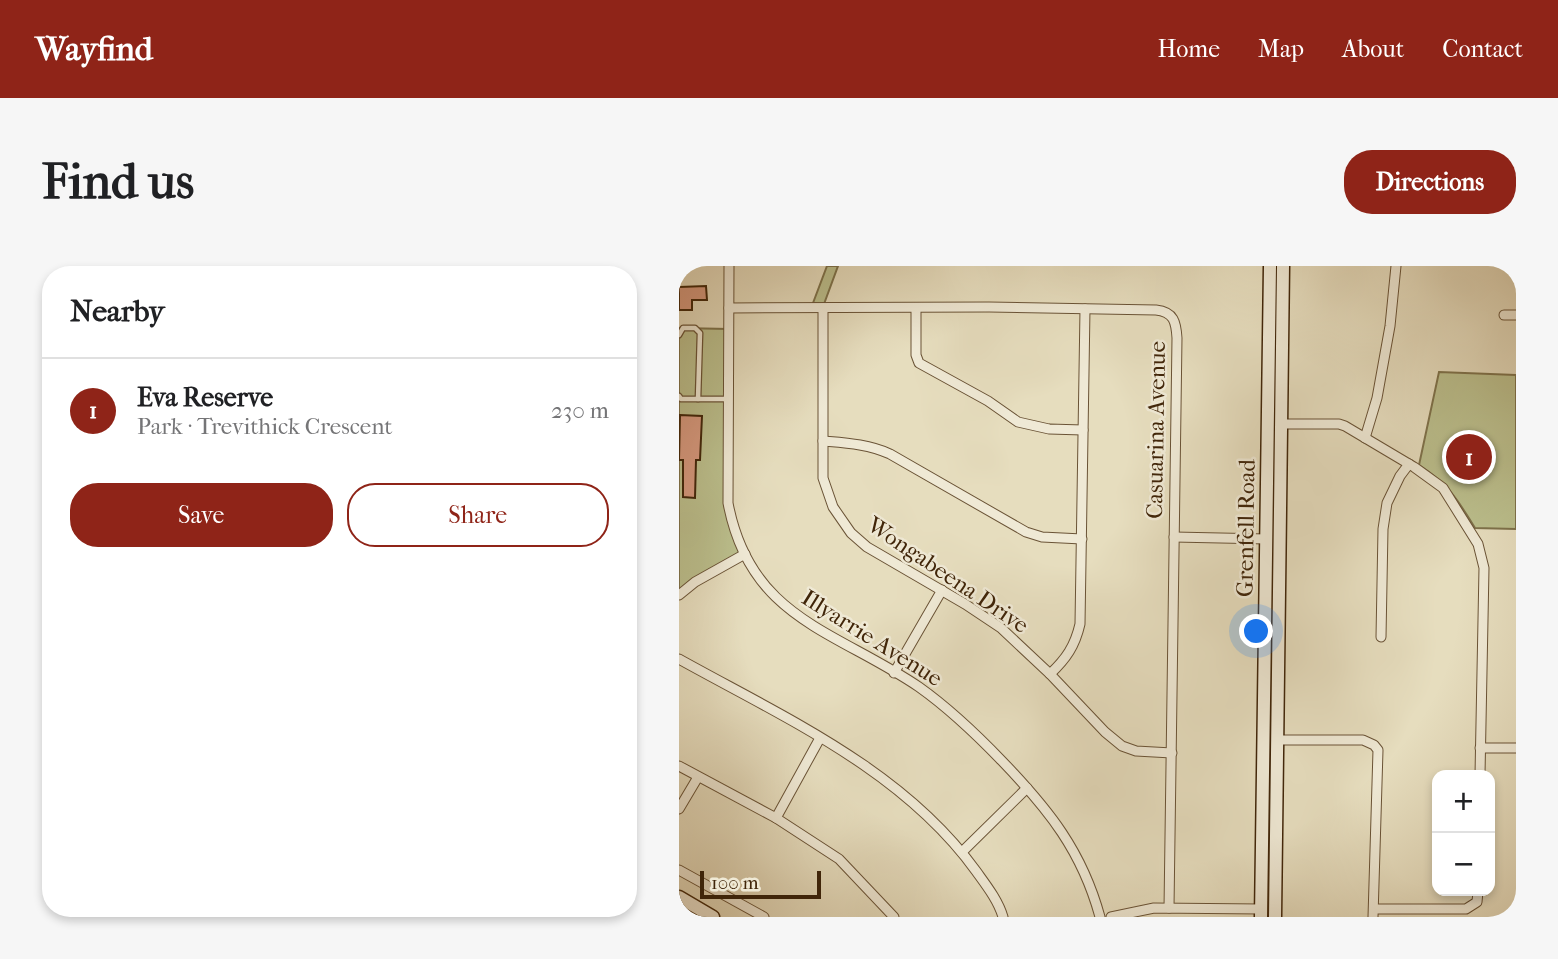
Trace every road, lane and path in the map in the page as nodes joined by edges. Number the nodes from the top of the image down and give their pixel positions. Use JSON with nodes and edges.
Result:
{"nodes":[{"id":1,"x":729,"y":266,"type":"edge"},
{"id":2,"x":1270,"y":266,"type":"edge"},
{"id":3,"x":1283,"y":266,"type":"edge"},
{"id":4,"x":1396,"y":266,"type":"edge"},
{"id":5,"x":729,"y":308,"type":"junction"},
{"id":6,"x":823,"y":308,"type":"junction"},
{"id":7,"x":916,"y":308,"type":"junction"},
{"id":8,"x":1085,"y":309,"type":"junction"},
{"id":9,"x":1503,"y":315,"type":"dead end"},
{"id":10,"x":1516,"y":315,"type":"edge"},
{"id":11,"x":679,"y":335,"type":"edge"},
{"id":12,"x":679,"y":396,"type":"edge"},
{"id":13,"x":698,"y":399,"type":"junction"},
{"id":14,"x":728,"y":400,"type":"junction"},
{"id":15,"x":1268,"y":424,"type":"junction"},
{"id":16,"x":1282,"y":424,"type":"junction"},
{"id":17,"x":1083,"y":430,"type":"junction"},
{"id":18,"x":1365,"y":438,"type":"junction"},
{"id":19,"x":823,"y":441,"type":"junction"},
{"id":20,"x":1409,"y":464,"type":"junction"},
{"id":21,"x":1174,"y":537,"type":"junction"},
{"id":22,"x":1082,"y":539,"type":"junction"},
{"id":23,"x":1267,"y":539,"type":"junction"},
{"id":24,"x":1281,"y":539,"type":"junction"},
{"id":25,"x":745,"y":554,"type":"junction"},
{"id":26,"x":941,"y":590,"type":"junction"},
{"id":27,"x":679,"y":595,"type":"edge"},
{"id":28,"x":1381,"y":637,"type":"dead end"},
{"id":29,"x":679,"y":659,"type":"edge"},
{"id":30,"x":894,"y":673,"type":"junction"},
{"id":31,"x":1050,"y":674,"type":"junction"},
{"id":32,"x":820,"y":738,"type":"junction"},
{"id":33,"x":1264,"y":739,"type":"junction"},
{"id":34,"x":1278,"y":740,"type":"junction"},
{"id":35,"x":1481,"y":748,"type":"junction"},
{"id":36,"x":1516,"y":748,"type":"edge"},
{"id":37,"x":1172,"y":753,"type":"junction"},
{"id":38,"x":679,"y":766,"type":"edge"},
{"id":39,"x":1480,"y":770,"type":"edge"},
{"id":40,"x":698,"y":777,"type":"junction"},
{"id":41,"x":1027,"y":788,"type":"junction"},
{"id":42,"x":679,"y":809,"type":"edge"},
{"id":43,"x":776,"y":818,"type":"junction"},
{"id":44,"x":962,"y":852,"type":"junction"},
{"id":45,"x":679,"y":870,"type":"edge"},
{"id":46,"x":1478,"y":896,"type":"edge"},
{"id":47,"x":679,"y":897,"type":"edge"},
{"id":48,"x":1169,"y":908,"type":"junction"},
{"id":49,"x":1261,"y":913,"type":"edge"},
{"id":50,"x":1374,"y":913,"type":"edge"},
{"id":51,"x":713,"y":917,"type":"edge"},
{"id":52,"x":764,"y":917,"type":"edge"},
{"id":53,"x":894,"y":917,"type":"edge"},
{"id":54,"x":1003,"y":917,"type":"edge"},
{"id":55,"x":1100,"y":917,"type":"edge"},
{"id":56,"x":1111,"y":917,"type":"edge"},
{"id":57,"x":1275,"y":917,"type":"edge"}],
"edges":[{"from":1,"to":5,"type":"street","name":"Illyarrie Avenue"},
{"from":2,"to":15,"type":"main road","name":"Grenfell Road"},
{"from":3,"to":16,"type":"main road","name":"Grenfell Road"},
{"from":4,"to":18,"type":"street"},
{"from":5,"to":6,"type":"street","name":"Casuarina Avenue"},
{"from":5,"to":14,"type":"street","name":"Illyarrie Avenue"},
{"from":6,"to":7,"type":"street","name":"Casuarina Avenue"},
{"from":6,"to":19,"type":"street","name":"Wongabeena Drive"},
{"from":7,"to":8,"type":"street","name":"Casuarina Avenue"},
{"from":7,"to":17,"type":"street"},
{"from":8,"to":17,"type":"street"},
{"from":8,"to":21,"type":"street","name":"Casuarina Avenue"},
{"from":9,"to":10,"type":"street"},
{"from":11,"to":13,"type":"lane"},
{"from":12,"to":13,"type":"lane"},
{"from":13,"to":14,"type":"lane"},
{"from":14,"to":25,"type":"street","name":"Illyarrie Avenue"},
{"from":15,"to":16,"type":"main road"},
{"from":15,"to":23,"type":"main road","name":"Grenfell Road"},
{"from":16,"to":18,"type":"street"},
{"from":16,"to":24,"type":"main road","name":"Grenfell Road"},
{"from":17,"to":22,"type":"street"},
{"from":18,"to":20,"type":"street"},
{"from":19,"to":22,"type":"street"},
{"from":19,"to":26,"type":"street","name":"Wongabeena Drive"},
{"from":20,"to":28,"type":"street"},
{"from":20,"to":35,"type":"street"},
{"from":21,"to":23,"type":"street"},
{"from":21,"to":37,"type":"street","name":"Casuarina Avenue"},
{"from":22,"to":31,"type":"street"},
{"from":23,"to":24,"type":"main road"},
{"from":23,"to":33,"type":"main road","name":"Grenfell Road"},
{"from":24,"to":34,"type":"main road","name":"Grenfell Road"},
{"from":25,"to":27,"type":"street"},
{"from":25,"to":30,"type":"street","name":"Illyarrie Avenue"},
{"from":26,"to":30,"type":"street"},
{"from":26,"to":31,"type":"street","name":"Wongabeena Drive"},
{"from":29,"to":32,"type":"street"},
{"from":30,"to":41,"type":"street","name":"Illyarrie Avenue"},
{"from":31,"to":37,"type":"street","name":"Wongabeena Drive"},
{"from":32,"to":43,"type":"street"},
{"from":32,"to":44,"type":"street"},
{"from":33,"to":34,"type":"main road"},
{"from":33,"to":49,"type":"main road","name":"Grenfell Road"},
{"from":34,"to":50,"type":"street"},
{"from":34,"to":57,"type":"main road","name":"Grenfell Road"},
{"from":35,"to":36,"type":"street"},
{"from":35,"to":39,"type":"street"},
{"from":37,"to":48,"type":"street","name":"Casuarina Avenue"},
{"from":38,"to":40,"type":"street"},
{"from":40,"to":42,"type":"street"},
{"from":40,"to":43,"type":"street"},
{"from":41,"to":44,"type":"street"},
{"from":41,"to":55,"type":"street","name":"Illyarrie Avenue"},
{"from":43,"to":53,"type":"street"},
{"from":44,"to":54,"type":"street"},
{"from":45,"to":52,"type":"street"},
{"from":46,"to":50,"type":"street"},
{"from":47,"to":51,"type":"main road"},
{"from":48,"to":49,"type":"street"},
{"from":48,"to":56,"type":"street"}]}
